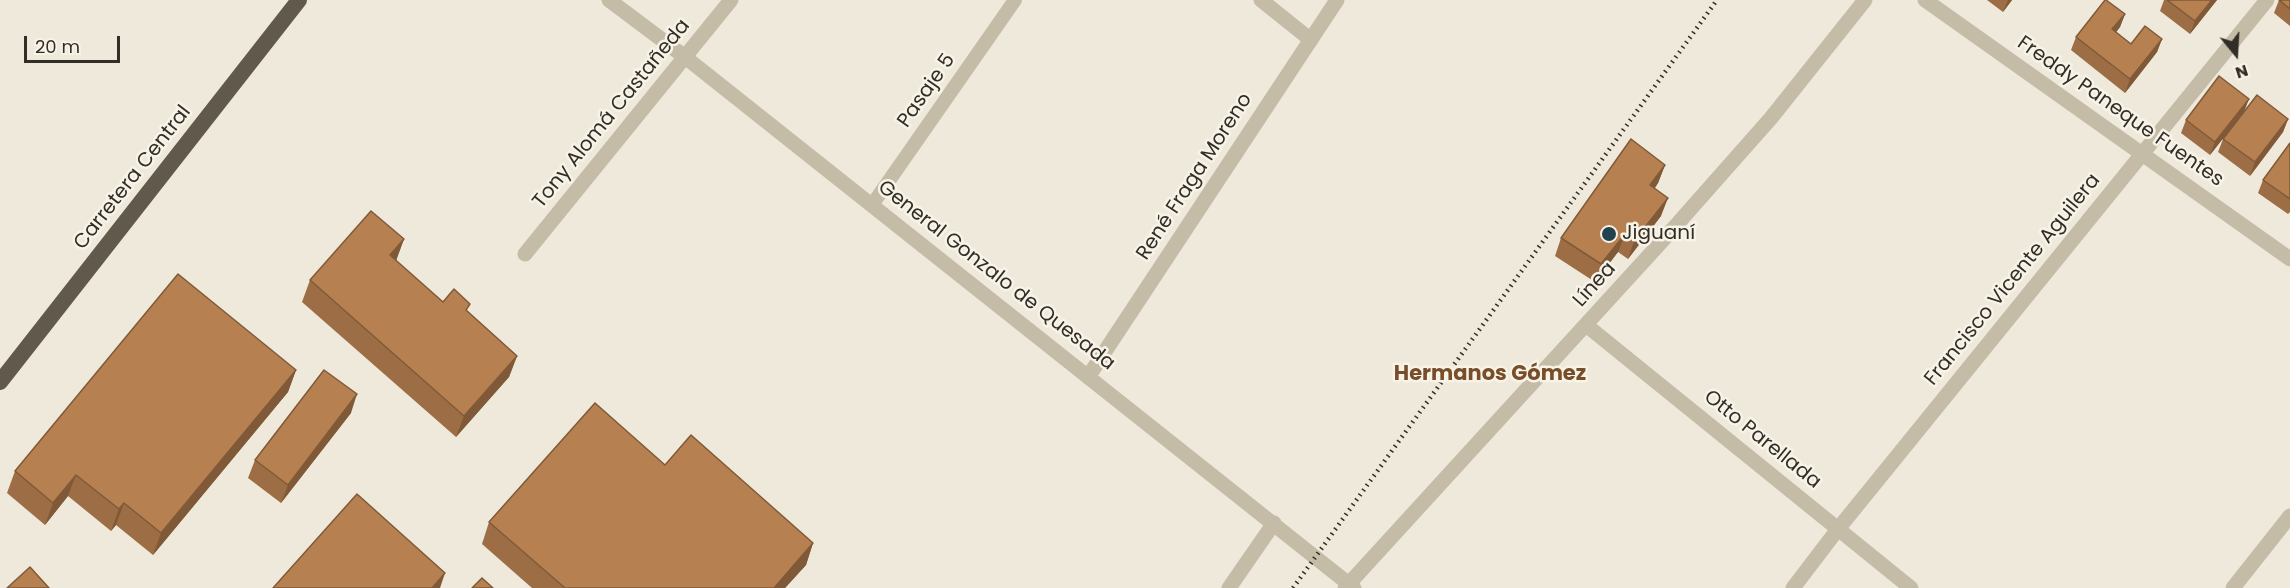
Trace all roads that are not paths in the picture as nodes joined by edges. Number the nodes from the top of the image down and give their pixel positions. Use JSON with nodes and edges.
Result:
{"nodes":[{"id":1,"x":609,"y":0,"type":"edge"},
{"id":2,"x":731,"y":0,"type":"edge"},
{"id":3,"x":1015,"y":0,"type":"edge"},
{"id":4,"x":1261,"y":0,"type":"edge"},
{"id":5,"x":1337,"y":0,"type":"edge"},
{"id":6,"x":1865,"y":0,"type":"edge"},
{"id":7,"x":1925,"y":0,"type":"edge"},
{"id":8,"x":2267,"y":0,"type":"edge"},
{"id":9,"x":294,"y":2,"type":"edge"},
{"id":10,"x":1311,"y":40,"type":"junction"},
{"id":11,"x":685,"y":57,"type":"junction"},
{"id":12,"x":2142,"y":154,"type":"junction"},
{"id":13,"x":872,"y":205,"type":"junction"},
{"id":14,"x":525,"y":254,"type":"dead end"},
{"id":15,"x":2290,"y":259,"type":"edge"},
{"id":16,"x":1586,"y":325,"type":"junction"},
{"id":17,"x":1088,"y":377,"type":"junction"},
{"id":18,"x":0,"y":382,"type":"edge"},
{"id":19,"x":2290,"y":516,"type":"edge"},
{"id":20,"x":1274,"y":523,"type":"junction"},
{"id":21,"x":1838,"y":529,"type":"junction"},
{"id":22,"x":1349,"y":586,"type":"edge"},
{"id":23,"x":1229,"y":588,"type":"edge"},
{"id":24,"x":1793,"y":588,"type":"edge"},
{"id":25,"x":1911,"y":588,"type":"edge"},
{"id":26,"x":2233,"y":588,"type":"edge"}],
"edges":[{"from":1,"to":11,"type":"street","name":"General Gonzalo de Quesada"},
{"from":2,"to":11,"type":"street","name":"Tony Alomá Castañeda"},
{"from":3,"to":13,"type":"lane","name":"Pasaje 5"},
{"from":4,"to":10,"type":"street"},
{"from":5,"to":10,"type":"street","name":"René Fraga Moreno"},
{"from":6,"to":16,"type":"street","name":"Línea"},
{"from":7,"to":12,"type":"street","name":"Freddy Paneque Fuentes"},
{"from":8,"to":12,"type":"street","name":"Francisco Vicente Aguilera"},
{"from":9,"to":18,"type":"highway","name":"Carretera Central"},
{"from":10,"to":17,"type":"street","name":"René Fraga Moreno"},
{"from":11,"to":13,"type":"street","name":"General Gonzalo de Quesada"},
{"from":11,"to":14,"type":"street","name":"Tony Alomá Castañeda"},
{"from":12,"to":15,"type":"street","name":"Freddy Paneque Fuentes"},
{"from":12,"to":21,"type":"street","name":"Francisco Vicente Aguilera"},
{"from":13,"to":17,"type":"street","name":"General Gonzalo de Quesada"},
{"from":16,"to":21,"type":"street","name":"Otto Parellada"},
{"from":16,"to":22,"type":"street","name":"Línea"},
{"from":17,"to":20,"type":"street","name":"General Gonzalo de Quesada"},
{"from":19,"to":26,"type":"street"},
{"from":20,"to":22,"type":"street","name":"General Gonzalo de Quesada"},
{"from":20,"to":23,"type":"street"},
{"from":21,"to":24,"type":"street","name":"Francisco Vicente Aguilera"},
{"from":21,"to":25,"type":"street","name":"Otto Parellada"}]}
